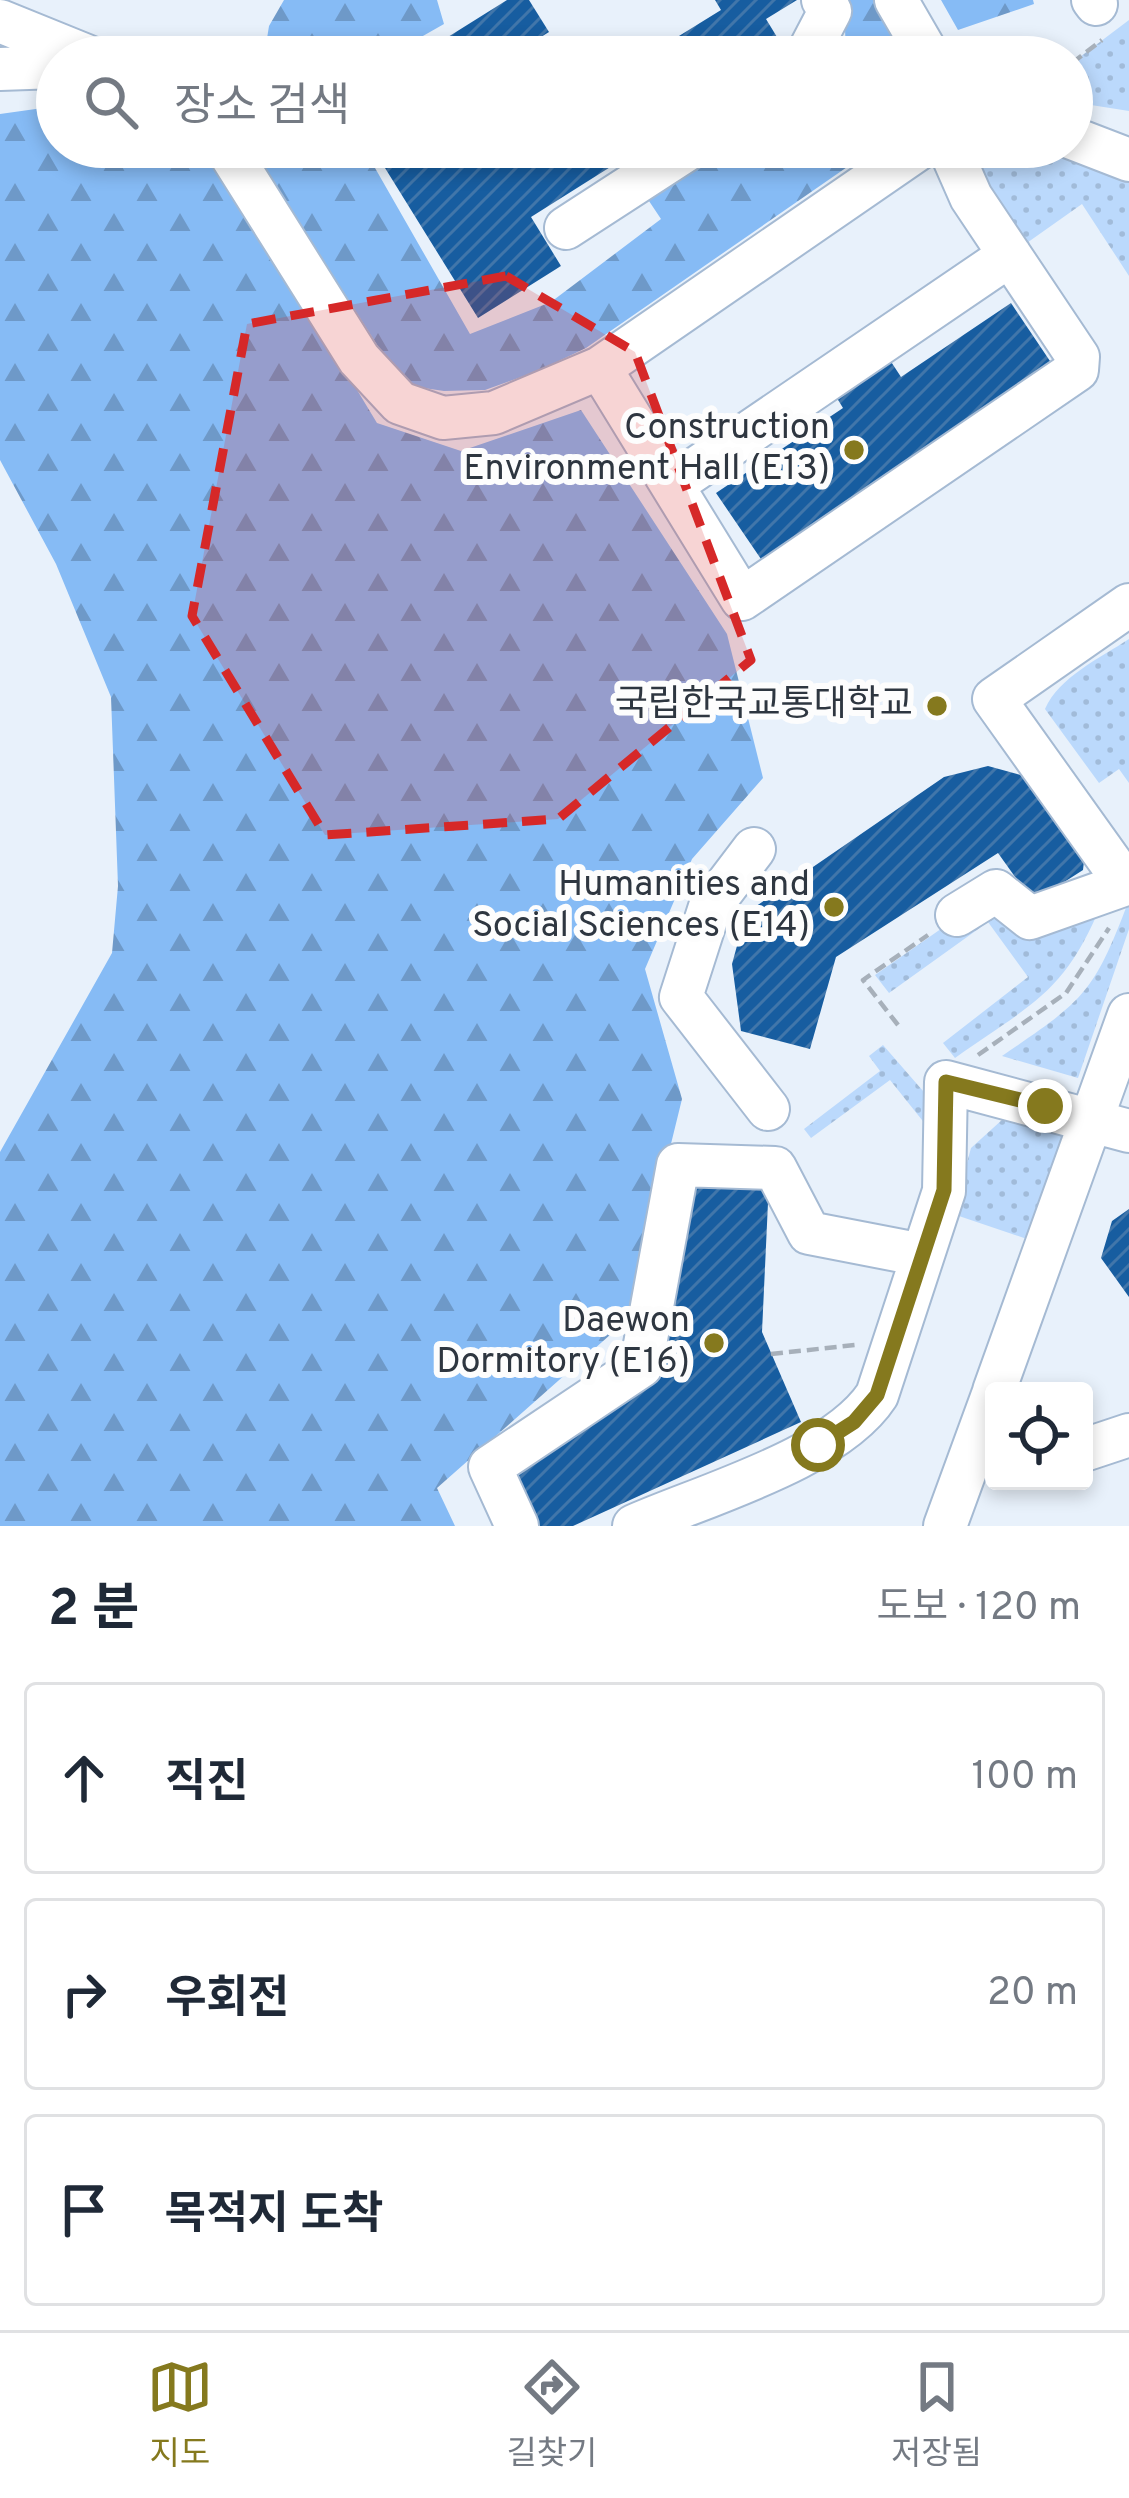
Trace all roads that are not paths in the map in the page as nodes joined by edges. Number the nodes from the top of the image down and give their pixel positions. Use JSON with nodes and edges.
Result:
{"nodes":[{"id":1,"x":823,"y":0,"type":"edge"},
{"id":2,"x":896,"y":0,"type":"edge"},
{"id":3,"x":0,"y":21,"type":"edge"},
{"id":4,"x":37,"y":36,"type":"edge"},
{"id":5,"x":817,"y":36,"type":"edge"},
{"id":6,"x":917,"y":36,"type":"edge"},
{"id":7,"x":36,"y":68,"type":"edge"},
{"id":8,"x":0,"y":69,"type":"edge"},
{"id":9,"x":1093,"y":125,"type":"edge"},
{"id":10,"x":1129,"y":126,"type":"edge"},
{"id":11,"x":1093,"y":146,"type":"edge"},
{"id":12,"x":1129,"y":160,"type":"edge"},
{"id":13,"x":239,"y":168,"type":"edge"},
{"id":14,"x":659,"y":168,"type":"edge"},
{"id":15,"x":890,"y":168,"type":"edge"},
{"id":16,"x":958,"y":168,"type":"edge"},
{"id":17,"x":566,"y":228,"type":"dead end"},
{"id":18,"x":1010,"y":255,"type":"junction"},
{"id":19,"x":600,"y":368,"type":"junction"},
{"id":20,"x":672,"y":484,"type":"junction"},
{"id":21,"x":1129,"y":604,"type":"edge"},
{"id":22,"x":754,"y":849,"type":"dead end"},
{"id":23,"x":1126,"y":884,"type":"edge"},
{"id":24,"x":957,"y":915,"type":"road end"},
{"id":25,"x":1129,"y":1015,"type":"edge"},
{"id":26,"x":768,"y":1108,"type":"dead end"},
{"id":27,"x":1112,"y":1127,"type":"edge"},
{"id":28,"x":922,"y":1255,"type":"junction"},
{"id":29,"x":997,"y":1382,"type":"edge"},
{"id":30,"x":985,"y":1425,"type":"edge"},
{"id":31,"x":1129,"y":1435,"type":"edge"},
{"id":32,"x":1093,"y":1447,"type":"edge"},
{"id":33,"x":965,"y":1500,"type":"edge"},
{"id":34,"x":517,"y":1526,"type":"edge"},
{"id":35,"x":634,"y":1526,"type":"edge"}],
"edges":[{"from":1,"to":5,"type":"street"},
{"from":2,"to":6,"type":"street"},
{"from":3,"to":4,"type":"street"},
{"from":7,"to":8,"type":"street"},
{"from":9,"to":10,"type":"street"},
{"from":11,"to":12,"type":"street"},
{"from":13,"to":19,"type":"street"},
{"from":14,"to":17,"type":"street"},
{"from":15,"to":19,"type":"street"},
{"from":16,"to":18,"type":"street"},
{"from":18,"to":20,"type":"street"},
{"from":18,"to":20,"type":"street"},
{"from":19,"to":20,"type":"street"},
{"from":21,"to":23,"type":"street"},
{"from":22,"to":26,"type":"street"},
{"from":23,"to":24,"type":"street"},
{"from":25,"to":27,"type":"street"},
{"from":27,"to":28,"type":"street"},
{"from":27,"to":29,"type":"street"},
{"from":28,"to":34,"type":"street"},
{"from":28,"to":35,"type":"street"},
{"from":30,"to":33,"type":"street"},
{"from":31,"to":32,"type":"street"}]}
